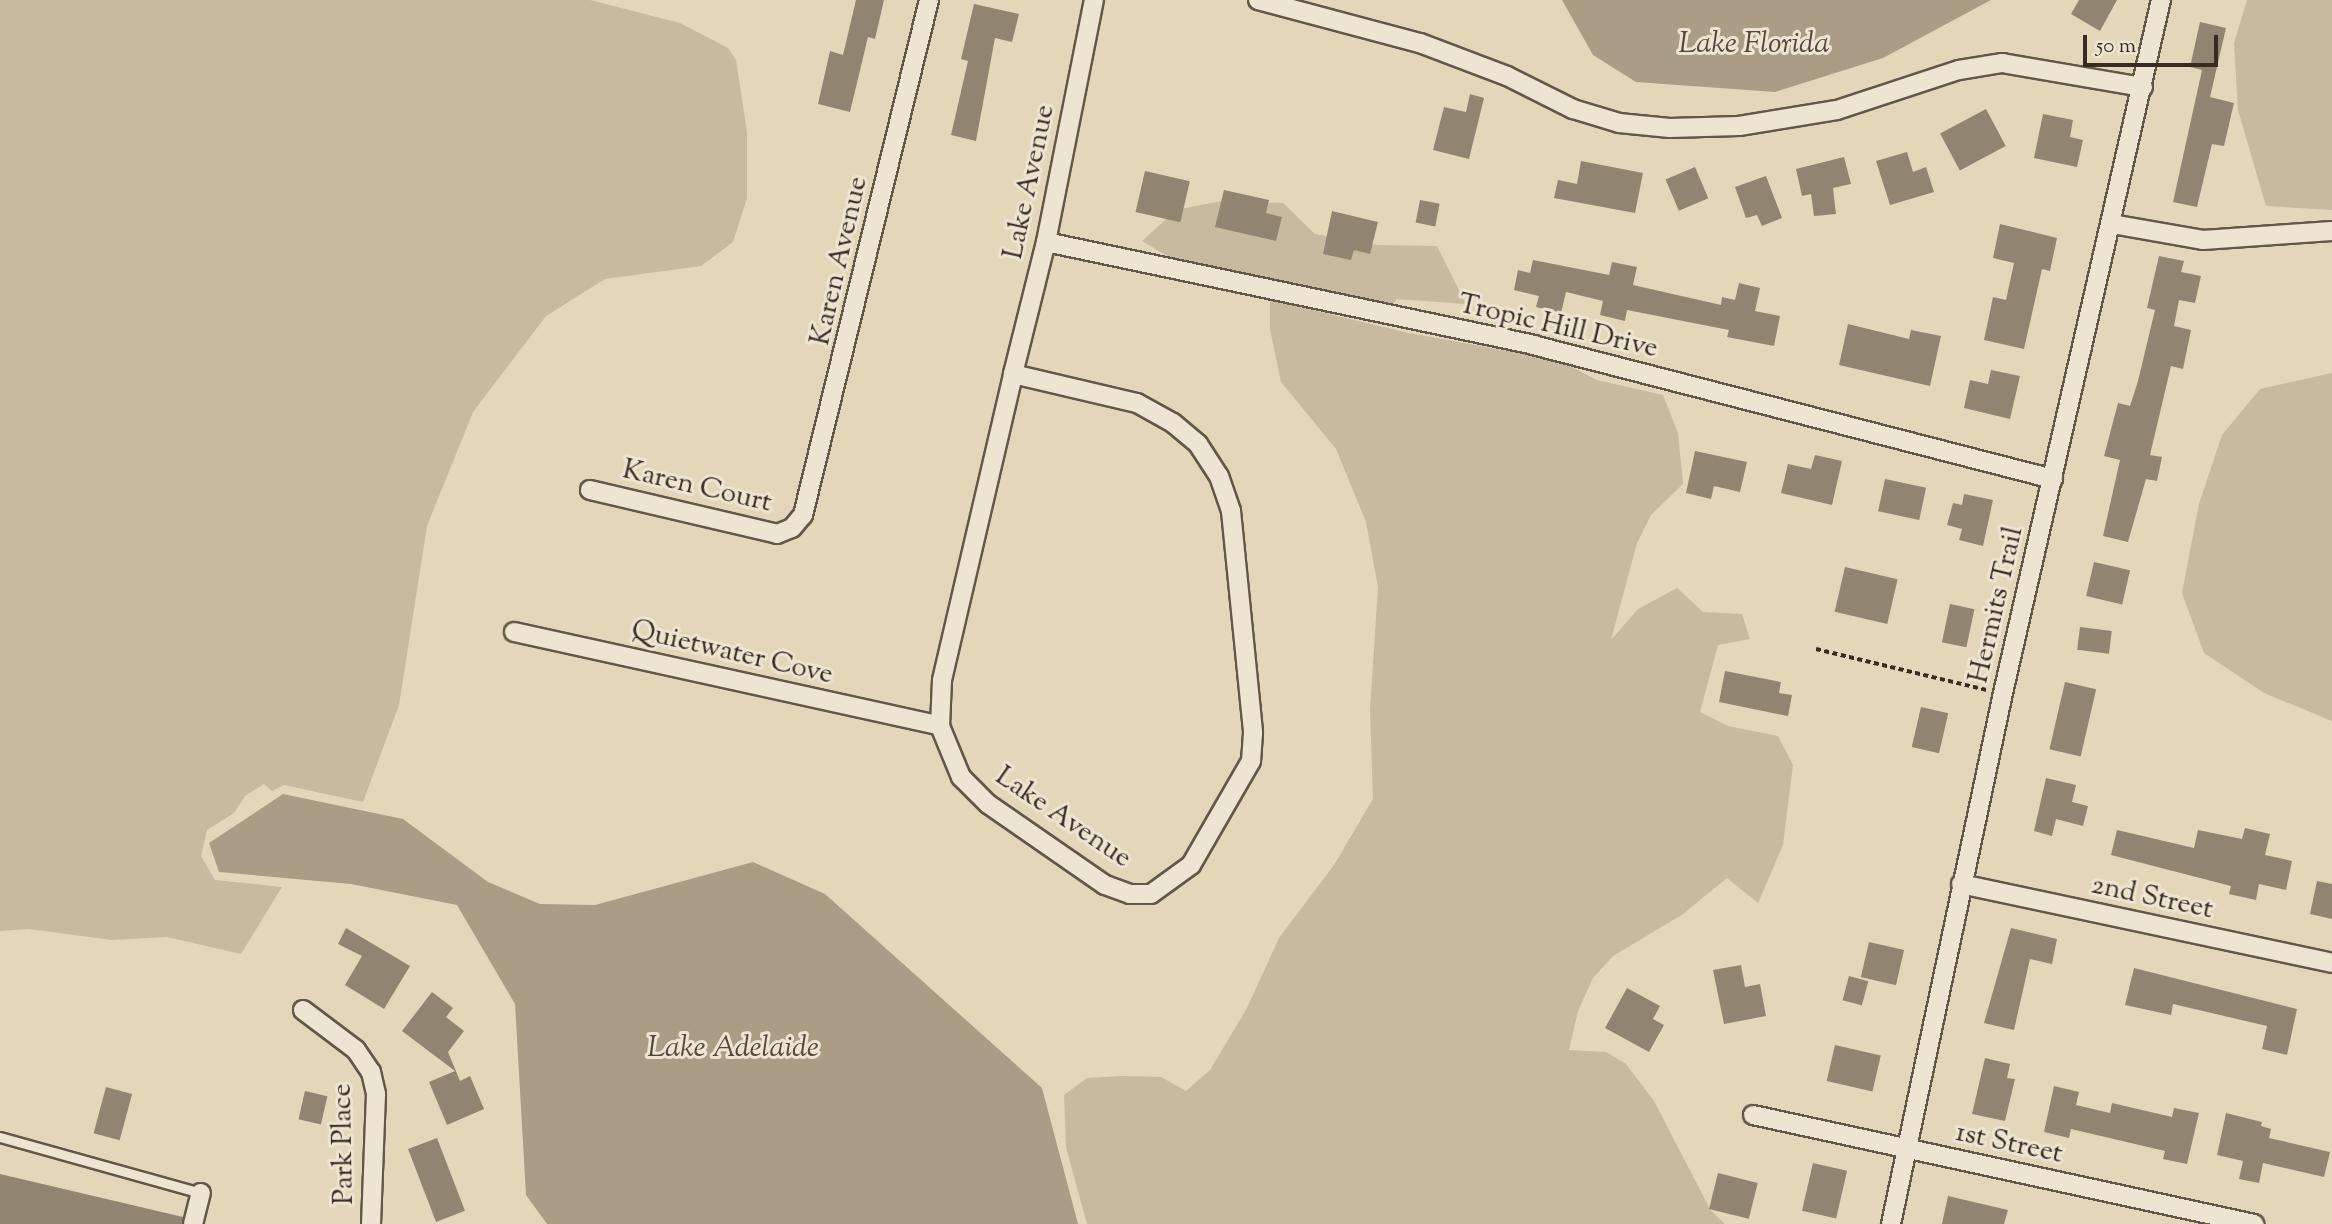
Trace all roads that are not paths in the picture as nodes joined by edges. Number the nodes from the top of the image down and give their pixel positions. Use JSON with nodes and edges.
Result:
{"nodes":[{"id":1,"x":929,"y":0,"type":"edge"},
{"id":2,"x":1094,"y":0,"type":"edge"},
{"id":3,"x":1258,"y":0,"type":"edge"},
{"id":4,"x":2161,"y":0,"type":"edge"},
{"id":5,"x":2143,"y":87,"type":"junction"},
{"id":6,"x":2112,"y":224,"type":"junction"},
{"id":7,"x":2332,"y":230,"type":"edge"},
{"id":8,"x":1046,"y":242,"type":"junction"},
{"id":9,"x":1013,"y":374,"type":"junction"},
{"id":10,"x":2053,"y":479,"type":"junction"},
{"id":11,"x":590,"y":490,"type":"dead end"},
{"id":12,"x":792,"y":528,"type":"joint"},
{"id":13,"x":514,"y":632,"type":"dead end"},
{"id":14,"x":940,"y":726,"type":"junction"},
{"id":15,"x":1961,"y":884,"type":"junction"},
{"id":16,"x":2332,"y":963,"type":"edge"},
{"id":17,"x":303,"y":1010,"type":"dead end"},
{"id":18,"x":1753,"y":1115,"type":"dead end"},
{"id":19,"x":0,"y":1137,"type":"edge"},
{"id":20,"x":1906,"y":1149,"type":"junction"},
{"id":21,"x":201,"y":1193,"type":"joint"},
{"id":22,"x":2182,"y":1216,"type":"edge"},
{"id":23,"x":193,"y":1224,"type":"edge"},
{"id":24,"x":371,"y":1224,"type":"edge"},
{"id":25,"x":1891,"y":1224,"type":"edge"},
{"id":26,"x":2254,"y":1224,"type":"edge"}],
"edges":[{"from":1,"to":12,"type":"street","name":"Karen Avenue"},
{"from":2,"to":8,"type":"street","name":"Lake Avenue"},
{"from":3,"to":5,"type":"street"},
{"from":4,"to":5,"type":"street","name":"Hermits Trail"},
{"from":5,"to":6,"type":"street","name":"Hermits Trail"},
{"from":6,"to":7,"type":"street"},
{"from":6,"to":10,"type":"street","name":"Hermits Trail"},
{"from":8,"to":9,"type":"street","name":"Lake Avenue"},
{"from":8,"to":10,"type":"street","name":"Tropic Hill Drive"},
{"from":9,"to":14,"type":"street","name":"Lake Avenue"},
{"from":9,"to":14,"type":"street","name":"Lake Avenue"},
{"from":10,"to":15,"type":"street","name":"Hermits Trail"},
{"from":11,"to":12,"type":"street","name":"Karen Court"},
{"from":13,"to":14,"type":"street","name":"Quietwater Cove"},
{"from":15,"to":16,"type":"street","name":"2nd Street"},
{"from":15,"to":20,"type":"street","name":"Hermits Trail"},
{"from":17,"to":24,"type":"street","name":"Park Place"},
{"from":18,"to":20,"type":"street","name":"1st Street"},
{"from":19,"to":21,"type":"lane"},
{"from":20,"to":22,"type":"street","name":"1st Street"},
{"from":20,"to":25,"type":"street","name":"Hermits Trail"},
{"from":21,"to":23,"type":"street"},
{"from":22,"to":26,"type":"street","name":"1st Street"}]}
